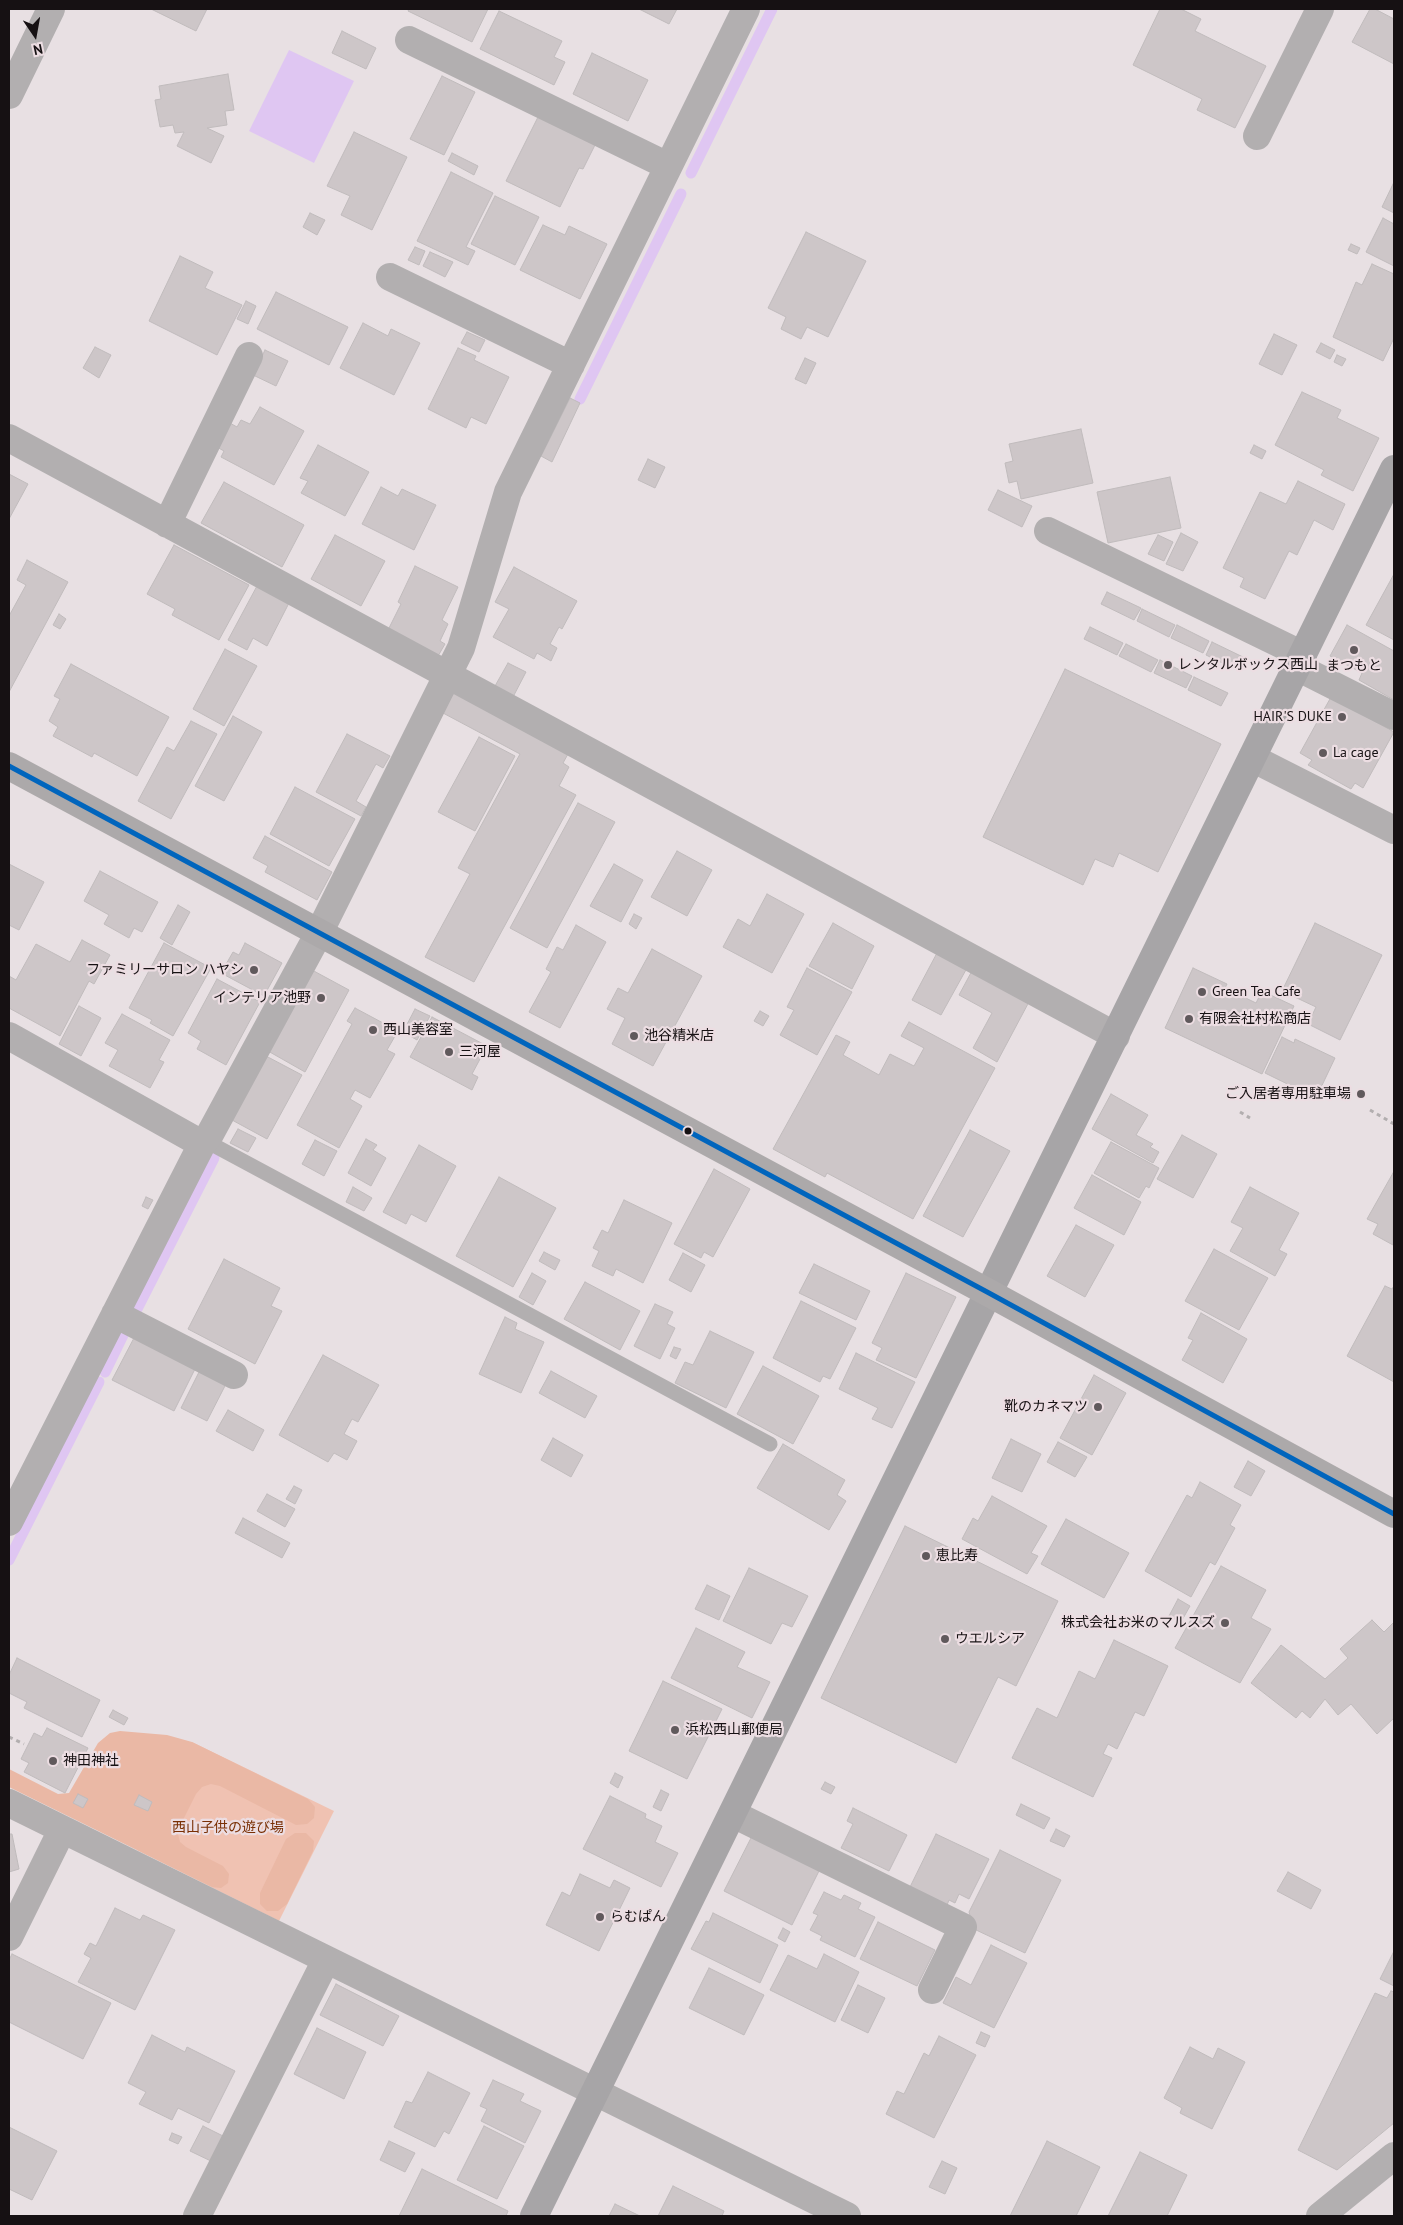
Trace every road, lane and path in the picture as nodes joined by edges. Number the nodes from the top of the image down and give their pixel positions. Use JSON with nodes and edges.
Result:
{"nodes":[{"id":1,"x":52,"y":9,"type":"edge"},
{"id":2,"x":746,"y":9,"type":"edge"},
{"id":3,"x":1320,"y":9,"type":"edge"},
{"id":4,"x":409,"y":40,"type":"dead end"},
{"id":5,"x":9,"y":95,"type":"edge"},
{"id":6,"x":1257,"y":136,"type":"dead end"},
{"id":7,"x":668,"y":166,"type":"junction"},
{"id":8,"x":390,"y":277,"type":"dead end"},
{"id":9,"x":250,"y":356,"type":"dead end"},
{"id":10,"x":571,"y":365,"type":"junction"},
{"id":11,"x":9,"y":438,"type":"edge"},
{"id":12,"x":1394,"y":469,"type":"edge"},
{"id":13,"x":167,"y":524,"type":"junction"},
{"id":14,"x":1048,"y":531,"type":"dead end"},
{"id":15,"x":1300,"y":661,"type":"junction"},
{"id":16,"x":447,"y":675,"type":"junction"},
{"id":17,"x":1394,"y":716,"type":"edge"},
{"id":18,"x":1252,"y":758,"type":"junction"},
{"id":19,"x":9,"y":766,"type":"edge"},
{"id":20,"x":1394,"y":830,"type":"edge"},
{"id":21,"x":319,"y":933,"type":"junction"},
{"id":22,"x":9,"y":1036,"type":"edge"},
{"id":23,"x":1116,"y":1036,"type":"junction"},
{"id":24,"x":1370,"y":1110,"type":"dead end"},
{"id":25,"x":1240,"y":1112,"type":"dead end"},
{"id":26,"x":1250,"y":1118,"type":"dead end"},
{"id":27,"x":1394,"y":1124,"type":"edge"},
{"id":28,"x":203,"y":1142,"type":"junction"},
{"id":29,"x":989,"y":1293,"type":"junction"},
{"id":30,"x":115,"y":1314,"type":"junction"},
{"id":31,"x":234,"y":1375,"type":"dead end"},
{"id":32,"x":770,"y":1444,"type":"dead end"},
{"id":33,"x":1394,"y":1514,"type":"edge"},
{"id":34,"x":9,"y":1522,"type":"edge"},
{"id":35,"x":9,"y":1737,"type":"edge"},
{"id":36,"x":24,"y":1744,"type":"dead end"},
{"id":37,"x":9,"y":1803,"type":"edge"},
{"id":38,"x":733,"y":1814,"type":"junction"},
{"id":39,"x":62,"y":1830,"type":"junction"},
{"id":40,"x":9,"y":1937,"type":"edge"},
{"id":41,"x":326,"y":1960,"type":"junction"},
{"id":42,"x":932,"y":1990,"type":"dead end"},
{"id":43,"x":596,"y":2093,"type":"junction"},
{"id":44,"x":1394,"y":2156,"type":"edge"},
{"id":45,"x":198,"y":2216,"type":"edge"},
{"id":46,"x":534,"y":2216,"type":"edge"},
{"id":47,"x":847,"y":2216,"type":"edge"},
{"id":48,"x":1320,"y":2216,"type":"edge"}],
"edges":[{"from":1,"to":5,"type":"street"},
{"from":2,"to":7,"type":"street"},
{"from":3,"to":6,"type":"street"},
{"from":4,"to":7,"type":"street"},
{"from":7,"to":10,"type":"street"},
{"from":8,"to":10,"type":"street"},
{"from":9,"to":13,"type":"street"},
{"from":10,"to":16,"type":"street"},
{"from":11,"to":13,"type":"street"},
{"from":12,"to":15,"type":"street"},
{"from":13,"to":16,"type":"street"},
{"from":14,"to":15,"type":"street"},
{"from":15,"to":17,"type":"street"},
{"from":15,"to":18,"type":"street"},
{"from":16,"to":21,"type":"street"},
{"from":16,"to":23,"type":"street"},
{"from":18,"to":20,"type":"street"},
{"from":18,"to":23,"type":"street"},
{"from":19,"to":21,"type":"main road"},
{"from":21,"to":28,"type":"street"},
{"from":21,"to":29,"type":"main road"},
{"from":22,"to":28,"type":"street"},
{"from":23,"to":29,"type":"street"},
{"from":24,"to":27,"type":"path"},
{"from":25,"to":26,"type":"path"},
{"from":28,"to":30,"type":"street"},
{"from":28,"to":32,"type":"lane"},
{"from":29,"to":33,"type":"main road"},
{"from":29,"to":38,"type":"street"},
{"from":30,"to":31,"type":"street"},
{"from":30,"to":34,"type":"street"},
{"from":35,"to":36,"type":"path"},
{"from":37,"to":39,"type":"street"},
{"from":38,"to":42,"type":"street"},
{"from":38,"to":43,"type":"street"},
{"from":39,"to":40,"type":"street"},
{"from":39,"to":41,"type":"street"},
{"from":41,"to":43,"type":"street"},
{"from":41,"to":45,"type":"street"},
{"from":43,"to":46,"type":"street"},
{"from":43,"to":47,"type":"street"},
{"from":44,"to":48,"type":"street"}]}
